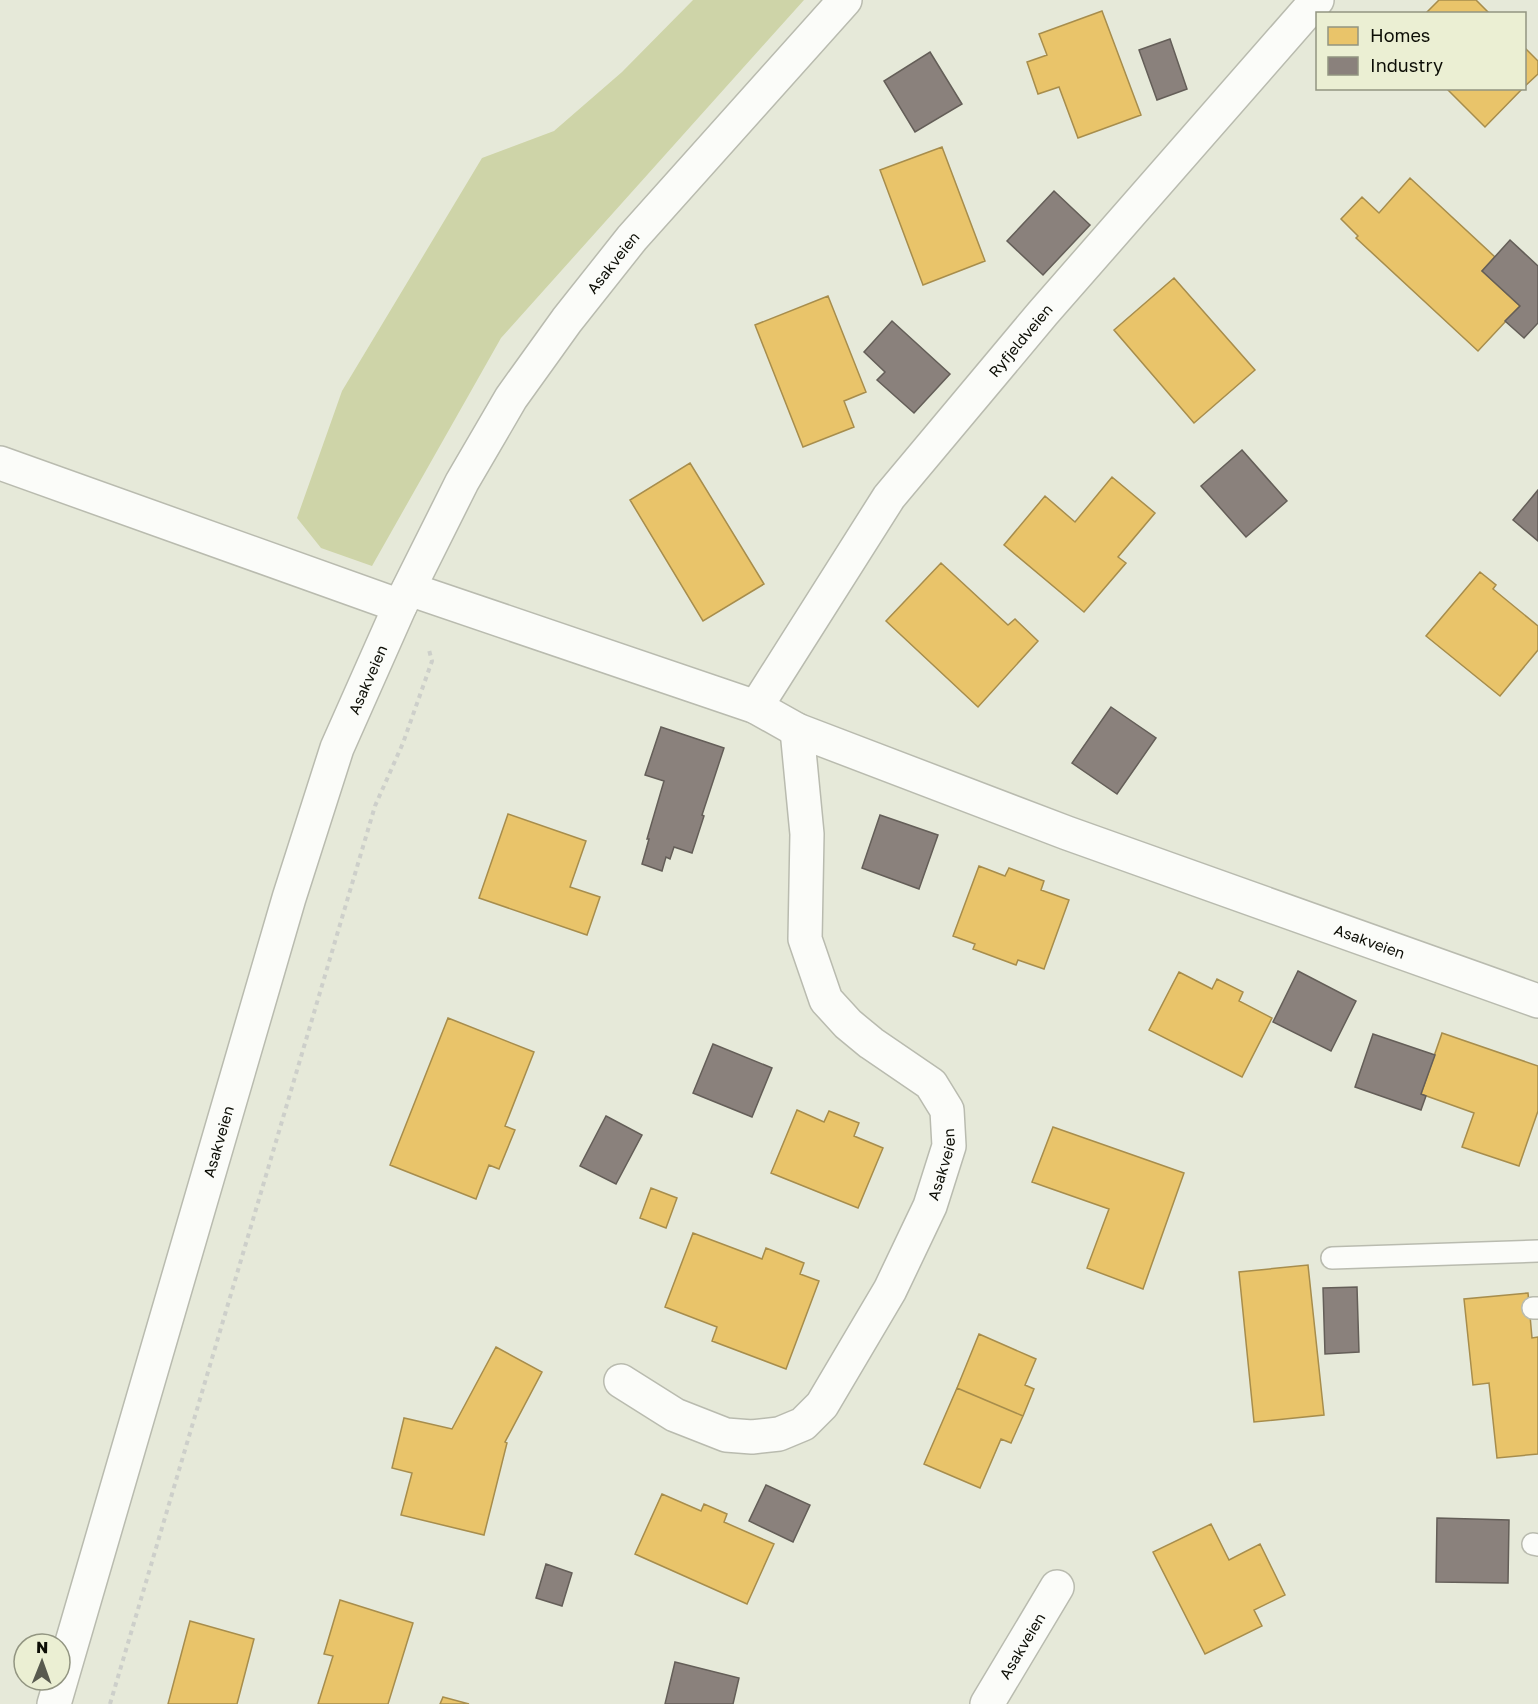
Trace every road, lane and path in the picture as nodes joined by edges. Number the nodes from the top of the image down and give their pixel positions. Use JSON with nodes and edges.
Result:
{"nodes":[{"id":1,"x":845,"y":0,"type":"edge"},
{"id":2,"x":1317,"y":0,"type":"edge"},
{"id":3,"x":0,"y":463,"type":"edge"},
{"id":4,"x":405,"y":598,"type":"junction"},
{"id":5,"x":756,"y":707,"type":"junction"},
{"id":6,"x":797,"y":730,"type":"junction"},
{"id":7,"x":1538,"y":1001,"type":"edge"},
{"id":8,"x":1538,"y":1251,"type":"edge"},
{"id":9,"x":1332,"y":1258,"type":"dead end"},
{"id":10,"x":621,"y":1380,"type":"dead end"},
{"id":11,"x":1057,"y":1587,"type":"dead end"},
{"id":12,"x":54,"y":1704,"type":"edge"},
{"id":13,"x":110,"y":1704,"type":"edge"},
{"id":14,"x":987,"y":1704,"type":"edge"}],
"edges":[{"from":1,"to":4,"type":"street","name":"Asakveien"},
{"from":2,"to":5,"type":"street","name":"Ryfjeldveien"},
{"from":3,"to":4,"type":"street"},
{"from":4,"to":5,"type":"street","name":"Asakveien"},
{"from":4,"to":12,"type":"street","name":"Asakveien"},
{"from":4,"to":13,"type":"path"},
{"from":5,"to":6,"type":"street","name":"Asakveien"},
{"from":6,"to":7,"type":"street","name":"Asakveien"},
{"from":6,"to":10,"type":"street","name":"Asakveien"},
{"from":8,"to":9,"type":"lane"},
{"from":11,"to":14,"type":"street","name":"Asakveien"}]}
